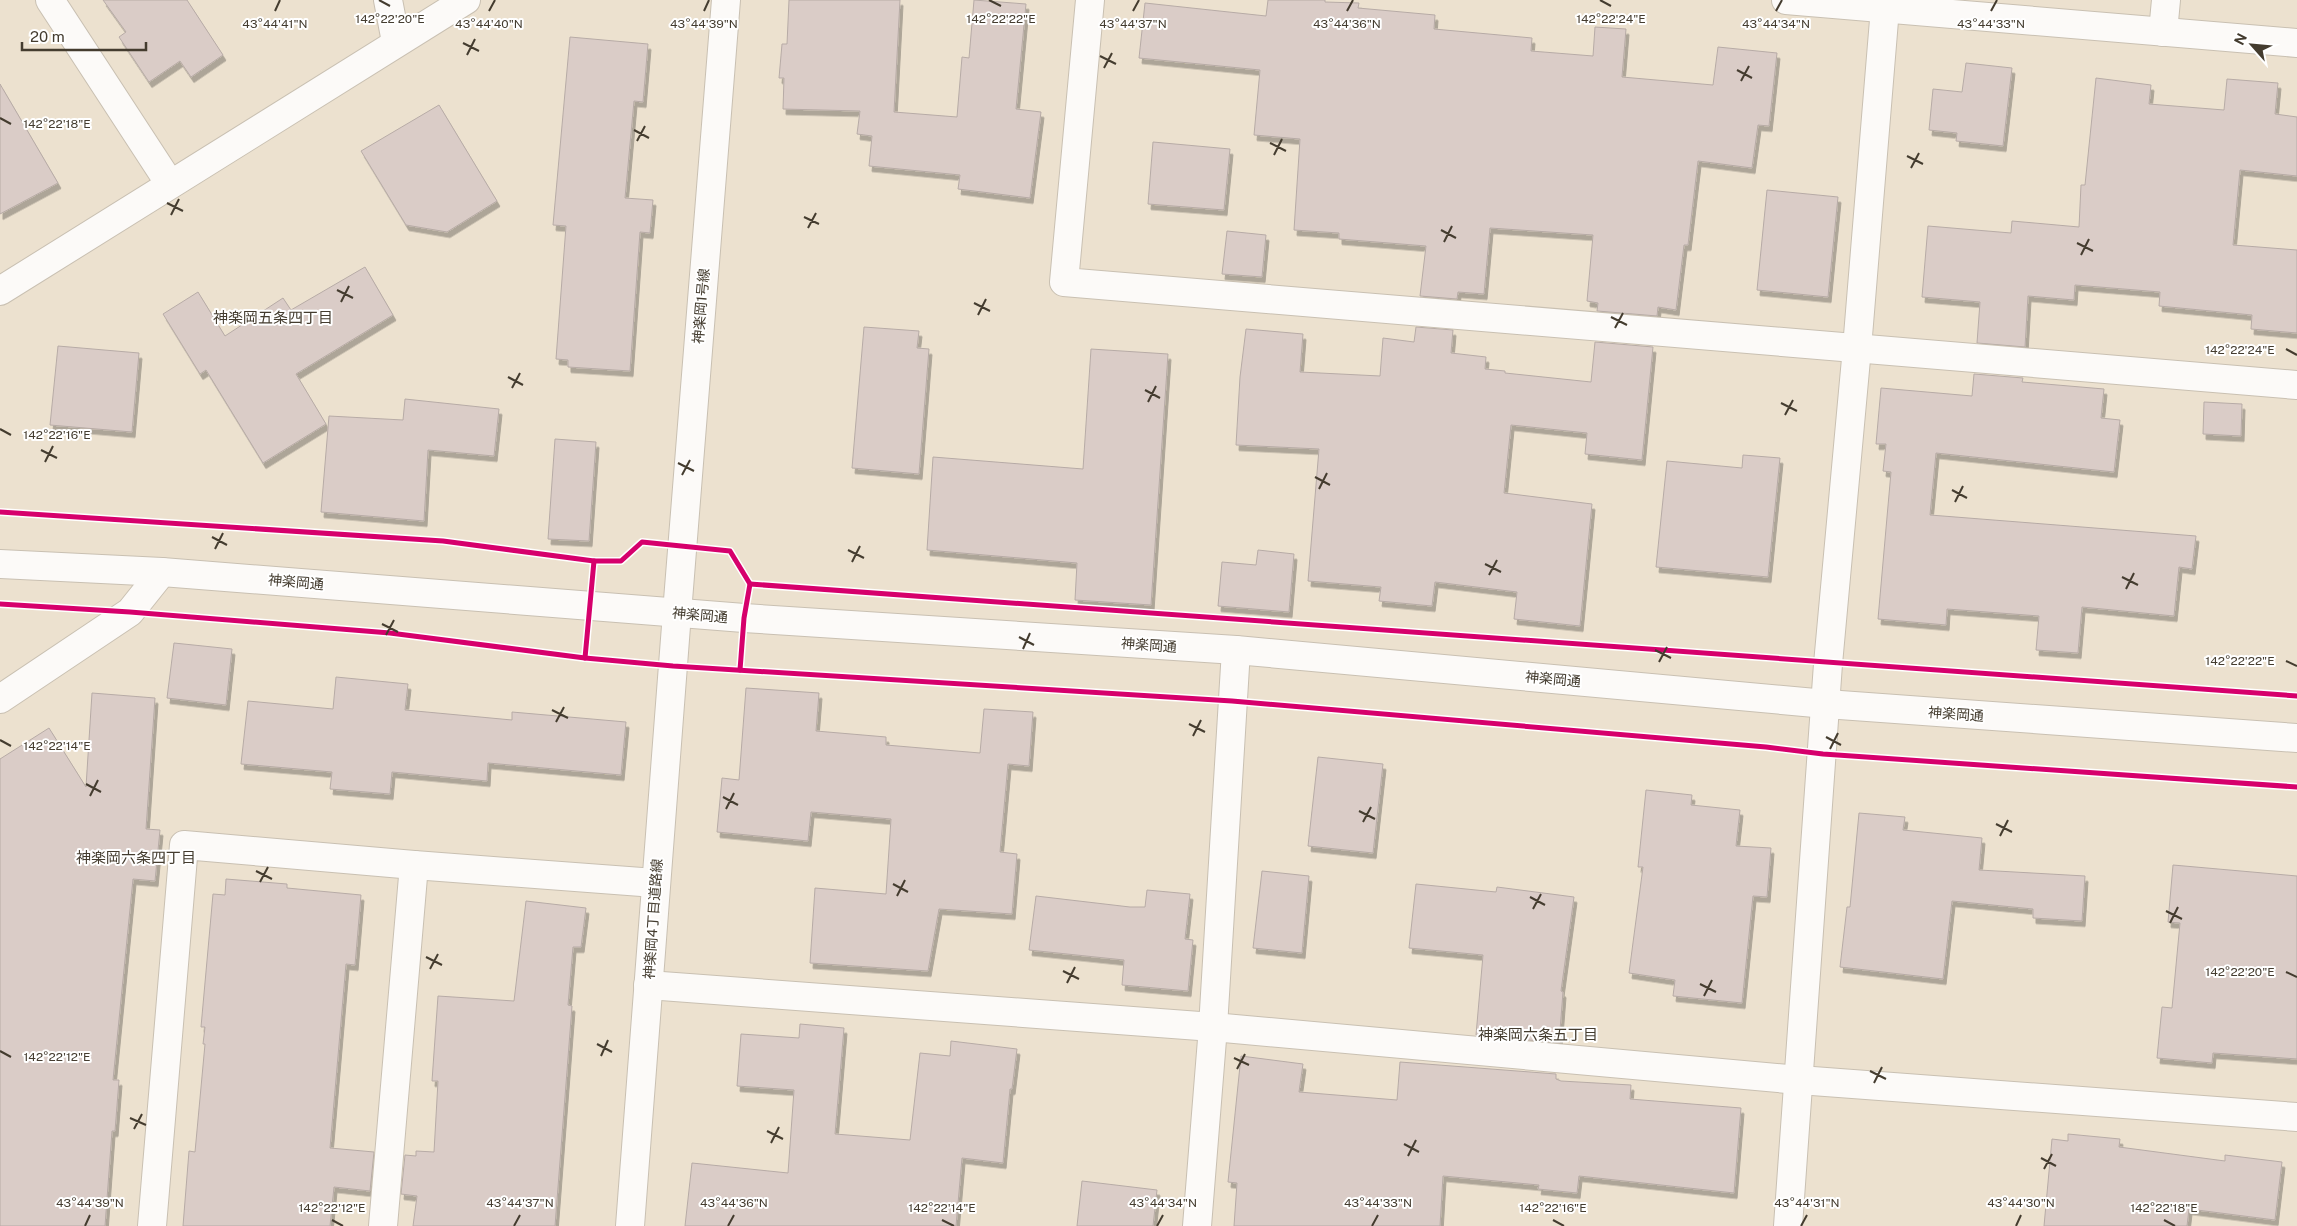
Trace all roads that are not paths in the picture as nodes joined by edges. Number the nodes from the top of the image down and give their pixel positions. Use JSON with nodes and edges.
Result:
{"nodes":[{"id":1,"x":50,"y":0,"type":"edge"},
{"id":2,"x":388,"y":0,"type":"edge"},
{"id":3,"x":466,"y":0,"type":"edge"},
{"id":4,"x":726,"y":0,"type":"edge"},
{"id":5,"x":1090,"y":0,"type":"edge"},
{"id":6,"x":1786,"y":0,"type":"edge"},
{"id":7,"x":2166,"y":0,"type":"edge"},
{"id":8,"x":1885,"y":8,"type":"junction"},
{"id":9,"x":2164,"y":32,"type":"junction"},
{"id":10,"x":396,"y":42,"type":"junction"},
{"id":11,"x":2297,"y":43,"type":"edge"},
{"id":12,"x":170,"y":184,"type":"junction"},
{"id":13,"x":0,"y":291,"type":"edge"},
{"id":14,"x":1857,"y":348,"type":"junction"},
{"id":15,"x":2297,"y":385,"type":"edge"},
{"id":16,"x":0,"y":564,"type":"edge"},
{"id":17,"x":162,"y":572,"type":"junction"},
{"id":18,"x":677,"y":613,"type":"junction"},
{"id":19,"x":1236,"y":650,"type":"junction"},
{"id":20,"x":0,"y":699,"type":"edge"},
{"id":21,"x":1826,"y":704,"type":"junction"},
{"id":22,"x":2297,"y":738,"type":"edge"},
{"id":23,"x":414,"y":865,"type":"junction"},
{"id":24,"x":655,"y":883,"type":"junction"},
{"id":25,"x":648,"y":985,"type":"junction"},
{"id":26,"x":1213,"y":1027,"type":"junction"},
{"id":27,"x":1799,"y":1080,"type":"junction"},
{"id":28,"x":2297,"y":1116,"type":"edge"},
{"id":29,"x":152,"y":1226,"type":"edge"},
{"id":30,"x":383,"y":1226,"type":"edge"},
{"id":31,"x":630,"y":1226,"type":"edge"},
{"id":32,"x":1197,"y":1226,"type":"edge"},
{"id":33,"x":1788,"y":1226,"type":"edge"}],
"edges":[{"from":1,"to":12,"type":"street"},
{"from":2,"to":10,"type":"street"},
{"from":3,"to":10,"type":"street"},
{"from":4,"to":18,"type":"street","name":"神楽岡1号線"},
{"from":5,"to":14,"type":"street"},
{"from":6,"to":8,"type":"street"},
{"from":7,"to":9,"type":"street"},
{"from":8,"to":9,"type":"street"},
{"from":8,"to":14,"type":"street"},
{"from":9,"to":11,"type":"street"},
{"from":10,"to":12,"type":"street"},
{"from":12,"to":13,"type":"street"},
{"from":14,"to":15,"type":"street"},
{"from":14,"to":21,"type":"street"},
{"from":16,"to":17,"type":"street","name":"神楽岡通"},
{"from":17,"to":18,"type":"street","name":"神楽岡通"},
{"from":17,"to":20,"type":"street"},
{"from":18,"to":19,"type":"street","name":"神楽岡通"},
{"from":18,"to":24,"type":"street","name":"神楽岡4丁目道路線"},
{"from":19,"to":21,"type":"street","name":"神楽岡通"},
{"from":19,"to":26,"type":"street"},
{"from":21,"to":22,"type":"street","name":"神楽岡通"},
{"from":21,"to":27,"type":"street"},
{"from":23,"to":24,"type":"street"},
{"from":23,"to":29,"type":"street"},
{"from":23,"to":30,"type":"street"},
{"from":24,"to":25,"type":"street","name":"神楽岡4丁目道路線"},
{"from":25,"to":26,"type":"street"},
{"from":25,"to":31,"type":"street","name":"神楽岡4丁目道路線"},
{"from":26,"to":27,"type":"street"},
{"from":26,"to":32,"type":"street"},
{"from":27,"to":28,"type":"street"},
{"from":27,"to":33,"type":"street"}]}
